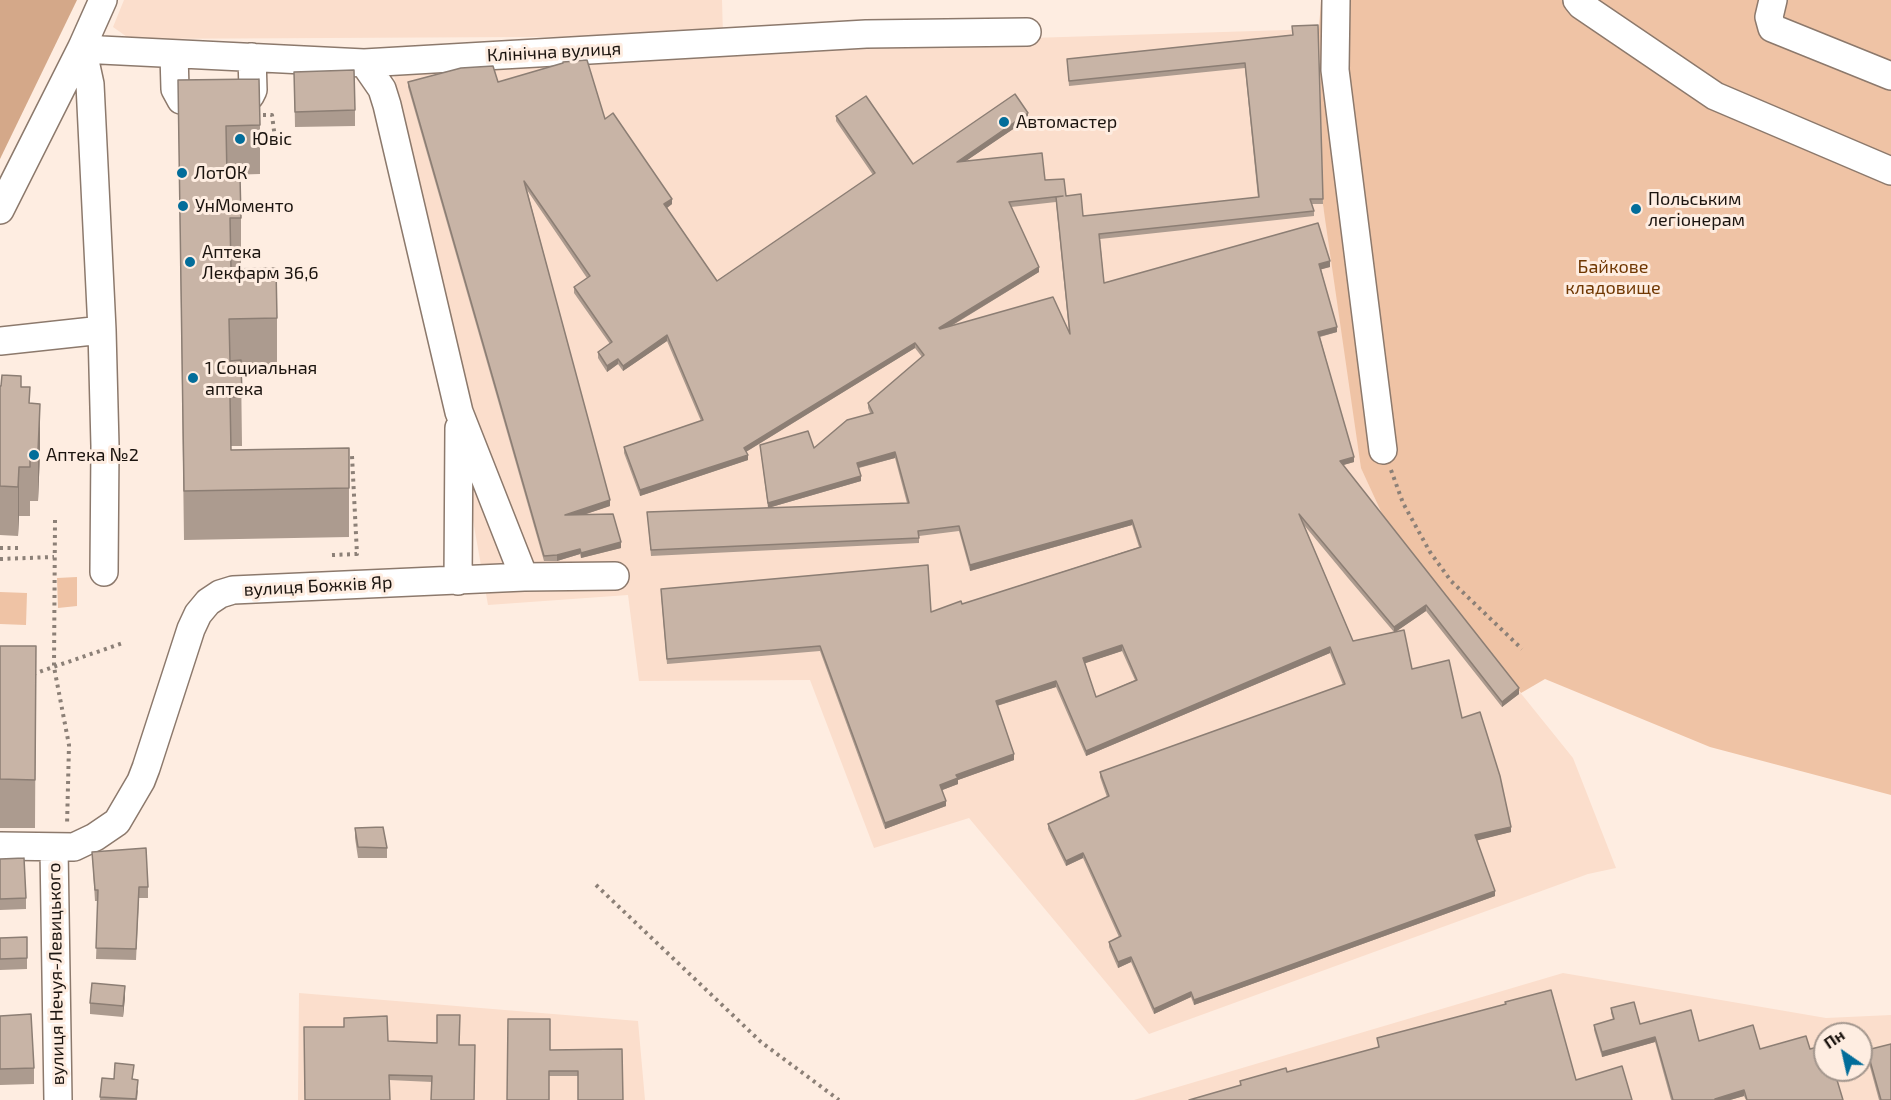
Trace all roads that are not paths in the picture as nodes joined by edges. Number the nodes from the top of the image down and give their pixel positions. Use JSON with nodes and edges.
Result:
{"nodes":[{"id":1,"x":103,"y":0,"type":"edge"},
{"id":2,"x":1336,"y":0,"type":"edge"},
{"id":3,"x":1577,"y":0,"type":"edge"},
{"id":4,"x":1773,"y":0,"type":"edge"},
{"id":5,"x":1027,"y":32,"type":"dead end"},
{"id":6,"x":82,"y":47,"type":"junction"},
{"id":7,"x":174,"y":54,"type":"junction"},
{"id":8,"x":252,"y":57,"type":"junction"},
{"id":9,"x":364,"y":63,"type":"junction"},
{"id":10,"x":1891,"y":76,"type":"edge"},
{"id":11,"x":1891,"y":171,"type":"edge"},
{"id":12,"x":0,"y":210,"type":"edge"},
{"id":13,"x":102,"y":330,"type":"junction"},
{"id":14,"x":0,"y":341,"type":"edge"},
{"id":15,"x":459,"y":412,"type":"junction"},
{"id":16,"x":1383,"y":450,"type":"road end"},
{"id":17,"x":104,"y":572,"type":"dead end"},
{"id":18,"x":615,"y":576,"type":"dead end"},
{"id":19,"x":524,"y":577,"type":"junction"},
{"id":20,"x":458,"y":581,"type":"junction"},
{"id":21,"x":0,"y":846,"type":"edge"},
{"id":22,"x":60,"y":848,"type":"junction"},
{"id":23,"x":58,"y":1100,"type":"edge"}],
"edges":[{"from":1,"to":6,"type":"street"},
{"from":2,"to":16,"type":"street"},
{"from":3,"to":11,"type":"street"},
{"from":4,"to":10,"type":"street"},
{"from":5,"to":9,"type":"street","name":"Клінічна вулиця"},
{"from":6,"to":7,"type":"street","name":"Клінічна вулиця"},
{"from":6,"to":12,"type":"street"},
{"from":6,"to":13,"type":"street"},
{"from":7,"to":8,"type":"street","name":"Клінічна вулиця"},
{"from":7,"to":8,"type":"street"},
{"from":8,"to":9,"type":"street","name":"Клінічна вулиця"},
{"from":9,"to":15,"type":"street"},
{"from":13,"to":14,"type":"street"},
{"from":13,"to":17,"type":"street"},
{"from":15,"to":19,"type":"street"},
{"from":15,"to":20,"type":"street"},
{"from":18,"to":19,"type":"street","name":"вулиця Божків Яр"},
{"from":19,"to":20,"type":"street","name":"вулиця Божків Яр"},
{"from":20,"to":22,"type":"street","name":"вулиця Божків Яр"},
{"from":21,"to":22,"type":"street","name":"вулиця Божків Яр"},
{"from":22,"to":23,"type":"street","name":"вулиця Нечуя-Левицького"}]}
